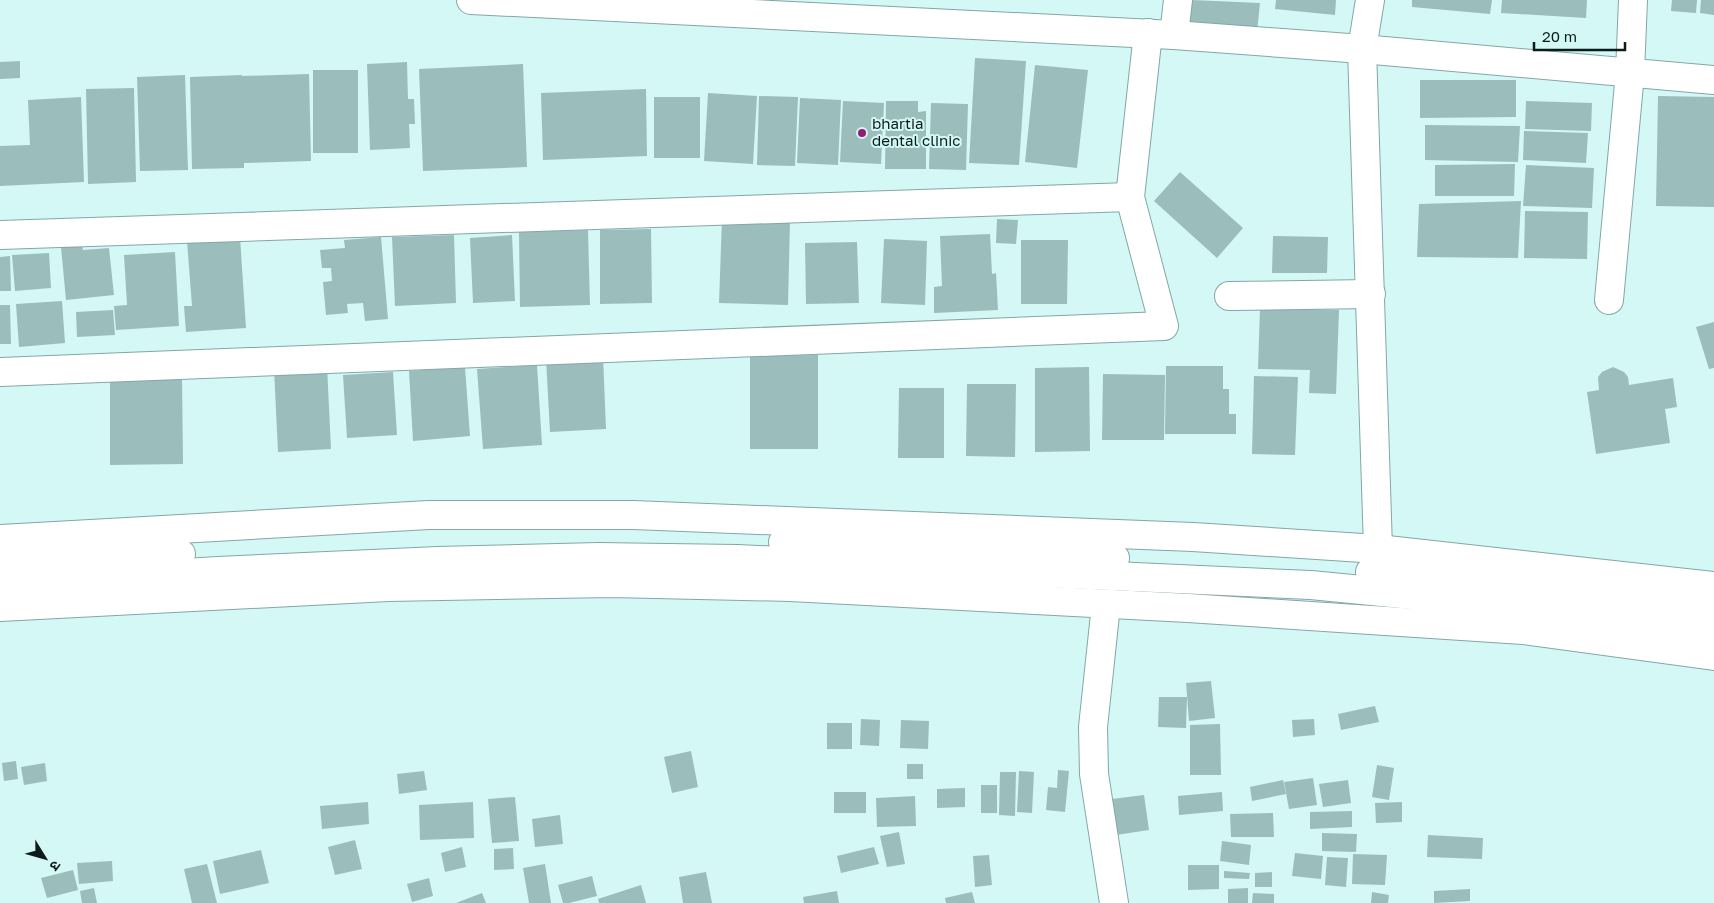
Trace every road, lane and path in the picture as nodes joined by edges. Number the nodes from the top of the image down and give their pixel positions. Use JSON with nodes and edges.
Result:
{"nodes":[{"id":1,"x":486,"y":0,"type":"edge"},
{"id":2,"x":1178,"y":0,"type":"edge"},
{"id":3,"x":1370,"y":0,"type":"edge"},
{"id":4,"x":1633,"y":0,"type":"edge"},
{"id":5,"x":1161,"y":34,"type":"junction"},
{"id":6,"x":1362,"y":49,"type":"junction"},
{"id":7,"x":1630,"y":73,"type":"junction"},
{"id":8,"x":1714,"y":80,"type":"edge"},
{"id":9,"x":1130,"y":197,"type":"junction"},
{"id":10,"x":0,"y":235,"type":"edge"},
{"id":11,"x":1371,"y":294,"type":"junction"},
{"id":12,"x":1229,"y":296,"type":"dead end"},
{"id":13,"x":1608,"y":300,"type":"dead end"},
{"id":14,"x":0,"y":372,"type":"edge"},
{"id":15,"x":0,"y":539,"type":"edge"},
{"id":16,"x":1378,"y":549,"type":"junction"},
{"id":17,"x":0,"y":564,"type":"edge"},
{"id":18,"x":0,"y":584,"type":"edge"},
{"id":19,"x":1714,"y":586,"type":"edge"},
{"id":20,"x":1106,"y":605,"type":"junction"},
{"id":21,"x":0,"y":607,"type":"edge"},
{"id":22,"x":1714,"y":611,"type":"edge"},
{"id":23,"x":1714,"y":631,"type":"edge"},
{"id":24,"x":1714,"y":656,"type":"edge"},
{"id":25,"x":1114,"y":903,"type":"edge"}],
"edges":[{"from":1,"to":5,"type":"street"},
{"from":2,"to":5,"type":"street"},
{"from":3,"to":6,"type":"street"},
{"from":4,"to":7,"type":"street"},
{"from":5,"to":6,"type":"street"},
{"from":5,"to":9,"type":"street"},
{"from":6,"to":7,"type":"street"},
{"from":6,"to":11,"type":"street"},
{"from":7,"to":8,"type":"street"},
{"from":7,"to":13,"type":"street"},
{"from":9,"to":10,"type":"street"},
{"from":9,"to":14,"type":"street"},
{"from":11,"to":12,"type":"street"},
{"from":11,"to":16,"type":"street"},
{"from":15,"to":16,"type":"street"},
{"from":16,"to":19,"type":"street"},
{"from":17,"to":22,"type":"street"},
{"from":18,"to":23,"type":"street"},
{"from":20,"to":21,"type":"street"},
{"from":20,"to":24,"type":"street"},
{"from":20,"to":25,"type":"street"}]}
